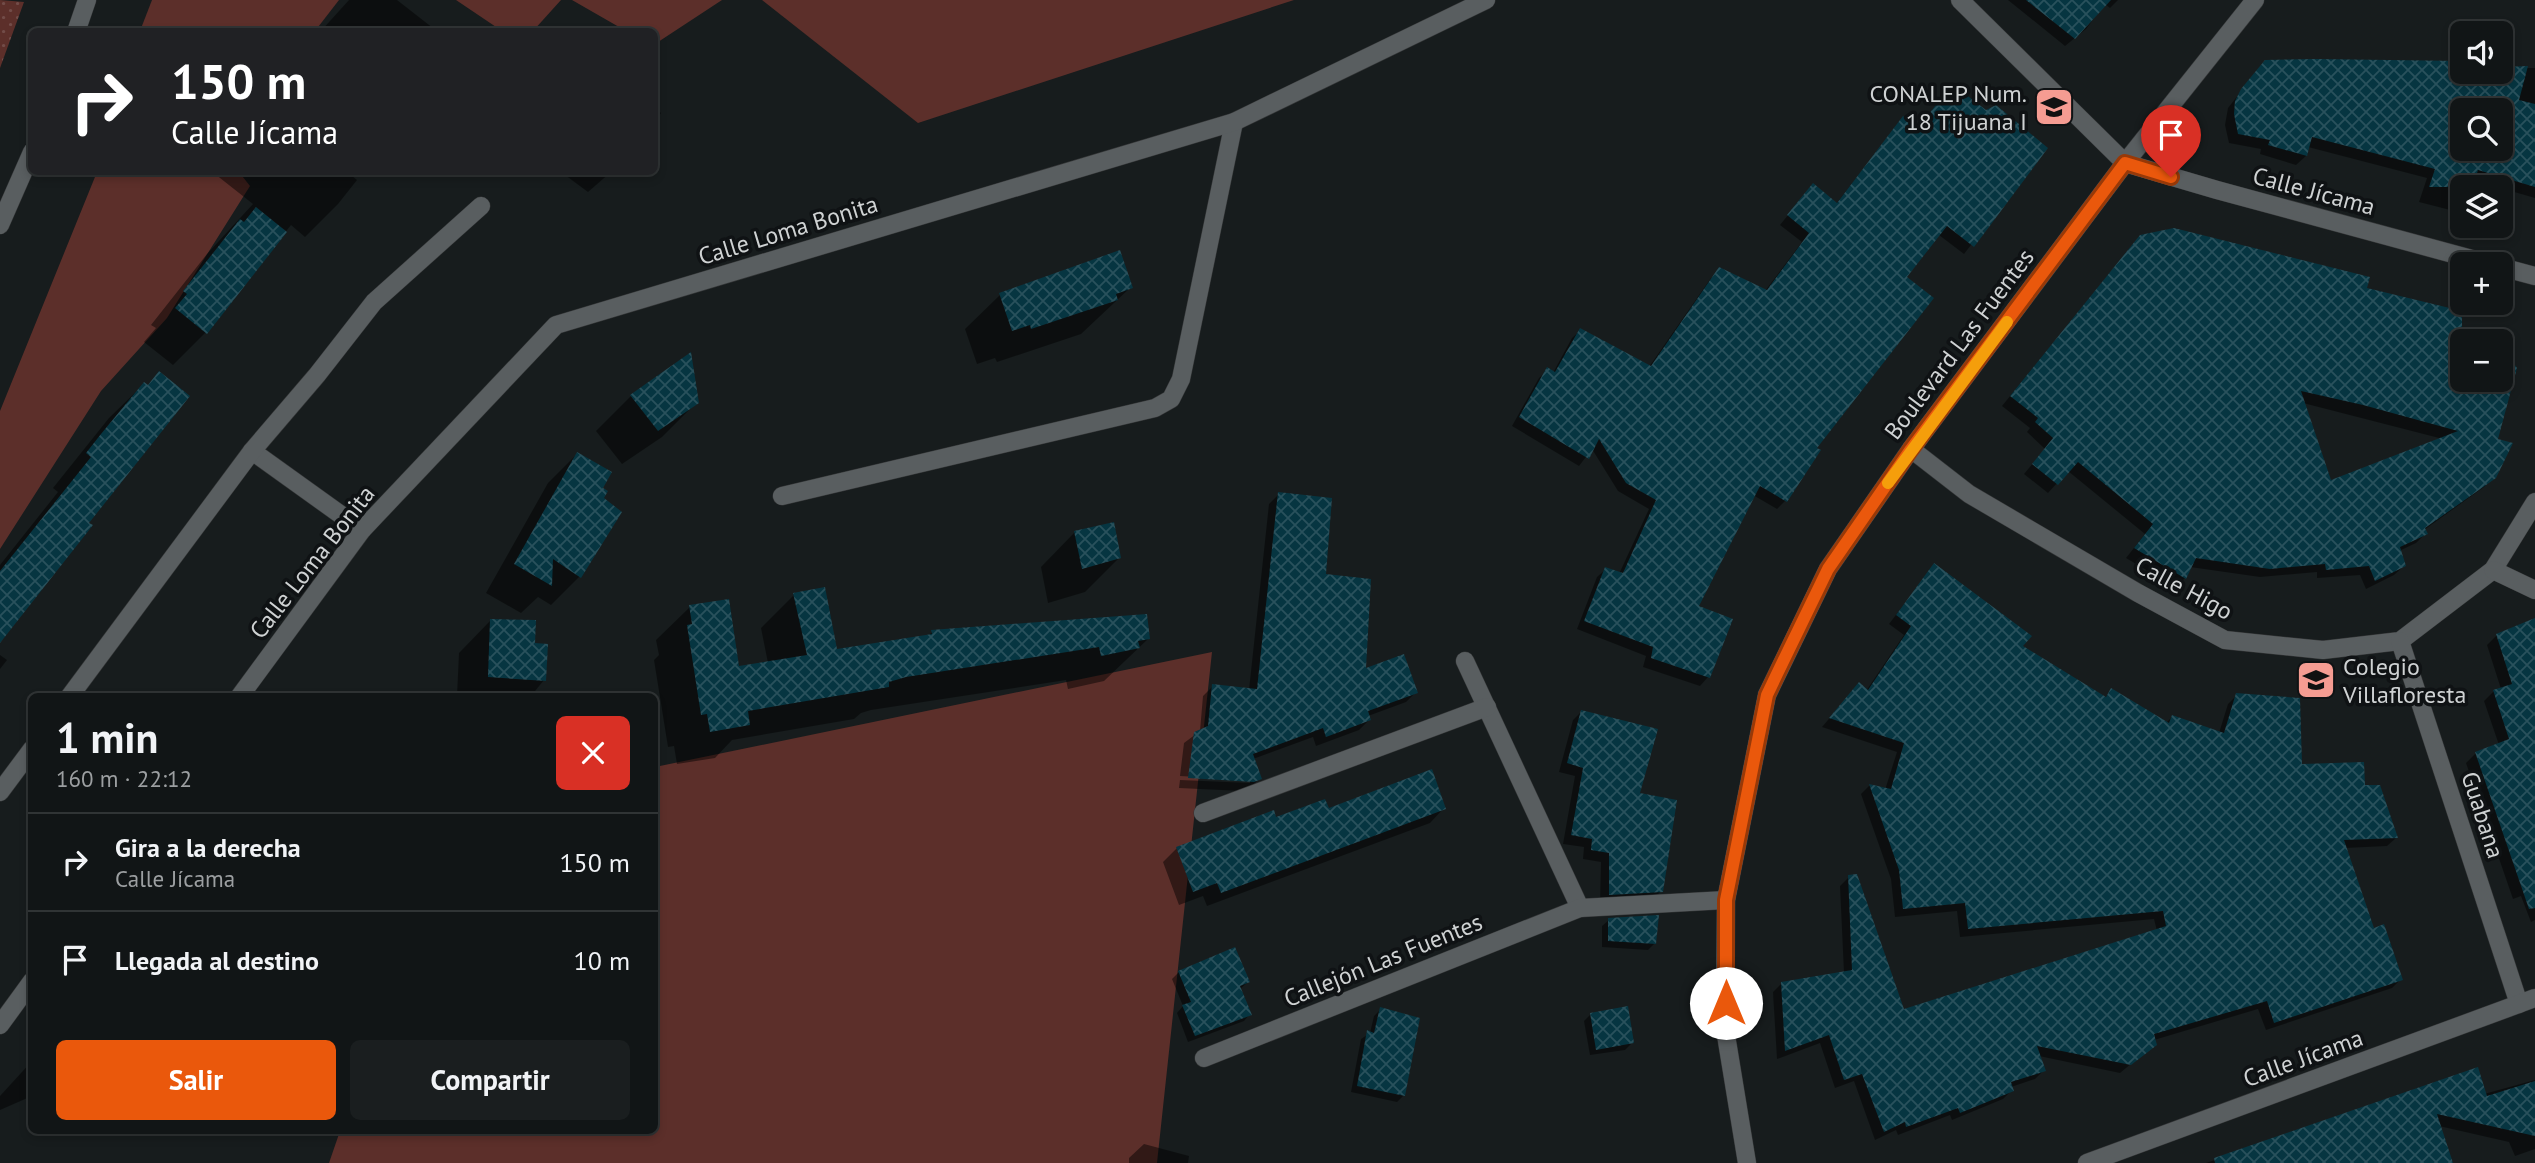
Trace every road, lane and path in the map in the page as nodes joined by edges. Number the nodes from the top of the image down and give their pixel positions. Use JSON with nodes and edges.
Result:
{"nodes":[{"id":1,"x":86,"y":0,"type":"edge"},
{"id":2,"x":1486,"y":0,"type":"edge"},
{"id":3,"x":1960,"y":0,"type":"edge"},
{"id":4,"x":2255,"y":0,"type":"edge"},
{"id":5,"x":77,"y":28,"type":"edge"},
{"id":6,"x":1234,"y":122,"type":"junction"},
{"id":7,"x":28,"y":161,"type":"edge"},
{"id":8,"x":2125,"y":163,"type":"junction"},
{"id":9,"x":481,"y":206,"type":"dead end"},
{"id":10,"x":0,"y":225,"type":"edge"},
{"id":11,"x":2450,"y":253,"type":"edge"},
{"id":12,"x":2513,"y":270,"type":"edge"},
{"id":13,"x":2535,"y":276,"type":"edge"},
{"id":14,"x":1911,"y":449,"type":"junction"},
{"id":15,"x":252,"y":451,"type":"junction"},
{"id":16,"x":782,"y":496,"type":"dead end"},
{"id":17,"x":2535,"y":502,"type":"edge"},
{"id":18,"x":362,"y":530,"type":"junction"},
{"id":19,"x":2493,"y":570,"type":"junction"},
{"id":20,"x":2535,"y":590,"type":"edge"},
{"id":21,"x":2400,"y":641,"type":"junction"},
{"id":22,"x":1465,"y":661,"type":"dead end"},
{"id":23,"x":72,"y":693,"type":"edge"},
{"id":24,"x":242,"y":693,"type":"edge"},
{"id":25,"x":1487,"y":708,"type":"junction"},
{"id":26,"x":28,"y":754,"type":"edge"},
{"id":27,"x":0,"y":792,"type":"edge"},
{"id":28,"x":1203,"y":813,"type":"dead end"},
{"id":29,"x":1726,"y":900,"type":"junction"},
{"id":30,"x":1580,"y":908,"type":"junction"},
{"id":31,"x":28,"y":986,"type":"edge"},
{"id":32,"x":2527,"y":1001,"type":"edge"},
{"id":33,"x":0,"y":1024,"type":"edge"},
{"id":34,"x":1204,"y":1058,"type":"dead end"},
{"id":35,"x":1747,"y":1163,"type":"edge"},
{"id":36,"x":2087,"y":1163,"type":"edge"}],
"edges":[{"from":1,"to":5,"type":"street"},
{"from":2,"to":6,"type":"street","name":"Calle Loma Bonita"},
{"from":3,"to":8,"type":"street"},
{"from":4,"to":8,"type":"street","name":"Boulevard Las Fuentes"},
{"from":6,"to":16,"type":"street"},
{"from":6,"to":18,"type":"street","name":"Calle Loma Bonita"},
{"from":7,"to":10,"type":"street"},
{"from":8,"to":11,"type":"street","name":"Calle Jícama"},
{"from":8,"to":14,"type":"street","name":"Boulevard Las Fuentes"},
{"from":9,"to":15,"type":"street"},
{"from":12,"to":13,"type":"street"},
{"from":14,"to":21,"type":"street","name":"Calle Higo"},
{"from":14,"to":29,"type":"street","name":"Boulevard Las Fuentes"},
{"from":15,"to":18,"type":"street"},
{"from":15,"to":23,"type":"street"},
{"from":17,"to":19,"type":"street"},
{"from":18,"to":24,"type":"street","name":"Calle Loma Bonita"},
{"from":19,"to":20,"type":"street"},
{"from":19,"to":21,"type":"street"},
{"from":21,"to":32,"type":"street","name":"Guabana"},
{"from":22,"to":25,"type":"street"},
{"from":25,"to":28,"type":"street"},
{"from":25,"to":30,"type":"street"},
{"from":26,"to":27,"type":"street"},
{"from":29,"to":30,"type":"street","name":"Callejón Las Fuentes"},
{"from":29,"to":35,"type":"street","name":"Boulevard Las Fuentes"},
{"from":30,"to":34,"type":"street","name":"Callejón Las Fuentes"},
{"from":31,"to":33,"type":"street"},
{"from":32,"to":36,"type":"street","name":"Calle Jícama"}]}
